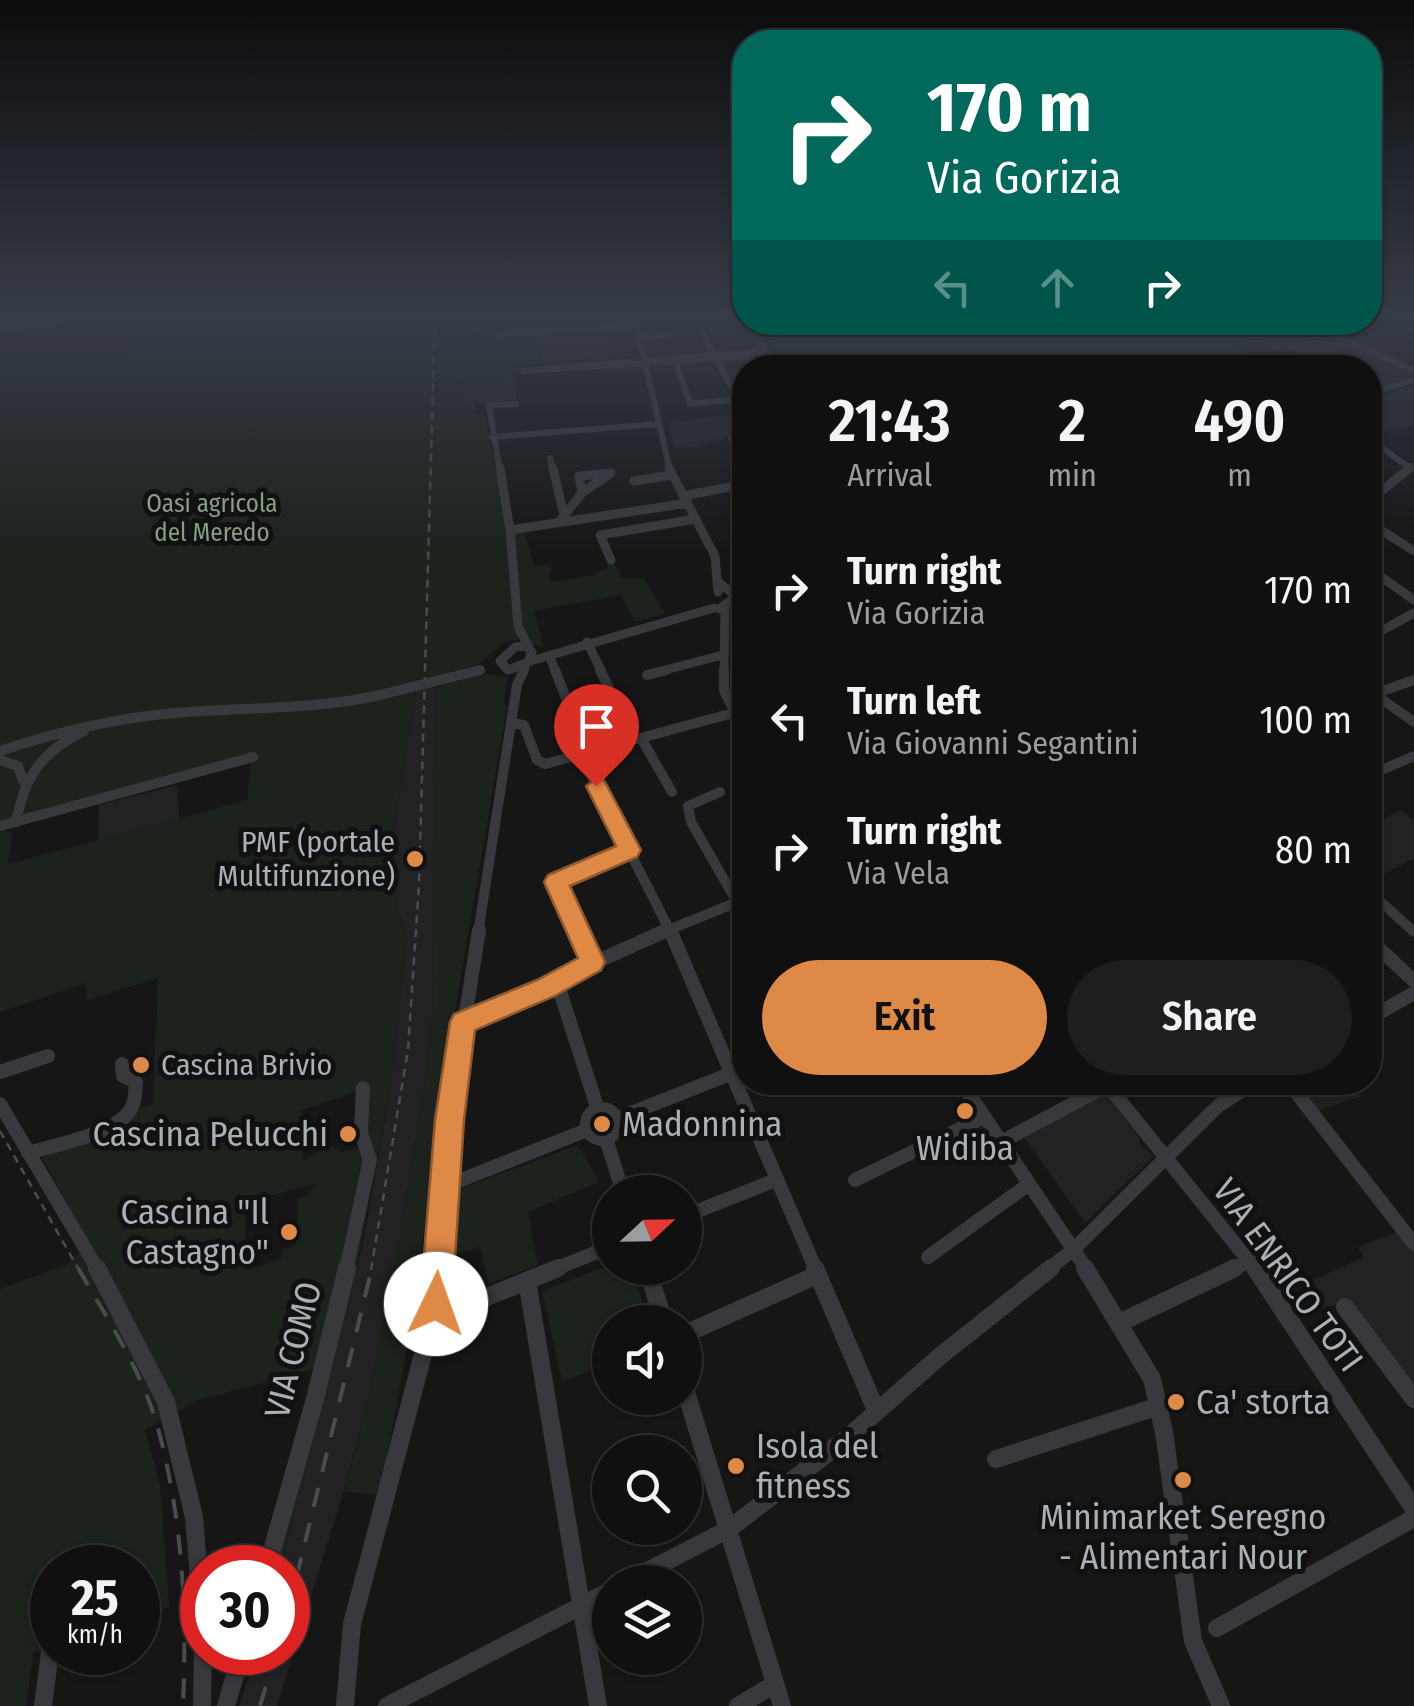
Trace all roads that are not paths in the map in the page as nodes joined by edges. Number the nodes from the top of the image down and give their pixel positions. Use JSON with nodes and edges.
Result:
{"nodes":[{"id":1,"x":653,"y":394,"type":"edge"},
{"id":2,"x":687,"y":394,"type":"edge"},
{"id":3,"x":732,"y":400,"type":"edge"},
{"id":4,"x":516,"y":404,"type":"dead end"},
{"id":5,"x":659,"y":424,"type":"junction"},
{"id":6,"x":492,"y":437,"type":"junction"},
{"id":7,"x":1382,"y":447,"type":"edge"},
{"id":8,"x":1382,"y":450,"type":"edge"},
{"id":9,"x":1386,"y":450,"type":"junction"},
{"id":10,"x":550,"y":458,"type":"dead end"},
{"id":11,"x":1412,"y":468,"type":"edge"},
{"id":12,"x":672,"y":475,"type":"junction"},
{"id":13,"x":634,"y":481,"type":"dead end"},
{"id":14,"x":732,"y":488,"type":"edge"},
{"id":15,"x":1382,"y":491,"type":"edge"},
{"id":16,"x":582,"y":494,"type":"dead end"},
{"id":17,"x":686,"y":500,"type":"junction"},
{"id":18,"x":565,"y":508,"type":"junction"},
{"id":19,"x":696,"y":520,"type":"junction"},
{"id":20,"x":559,"y":522,"type":"junction"},
{"id":21,"x":510,"y":530,"type":"junction"},
{"id":22,"x":1382,"y":531,"type":"edge"},
{"id":23,"x":1414,"y":551,"type":"edge"},
{"id":24,"x":611,"y":560,"type":"dead end"},
{"id":25,"x":1382,"y":577,"type":"edge"},
{"id":26,"x":731,"y":592,"type":"edge"},
{"id":27,"x":1414,"y":600,"type":"edge"},
{"id":28,"x":718,"y":609,"type":"junction"},
{"id":29,"x":1414,"y":614,"type":"edge"},
{"id":30,"x":518,"y":626,"type":"junction"},
{"id":31,"x":1382,"y":627,"type":"edge"},
{"id":32,"x":586,"y":642,"type":"junction"},
{"id":33,"x":530,"y":648,"type":"junction"},
{"id":34,"x":562,"y":649,"type":"junction"},
{"id":35,"x":723,"y":655,"type":"junction"},
{"id":36,"x":551,"y":660,"type":"dead end"},
{"id":37,"x":505,"y":661,"type":"junction"},
{"id":38,"x":525,"y":663,"type":"junction"},
{"id":39,"x":646,"y":675,"type":"dead end"},
{"id":40,"x":1414,"y":680,"type":"edge"},
{"id":41,"x":517,"y":685,"type":"junction"},
{"id":42,"x":1382,"y":691,"type":"edge"},
{"id":43,"x":1382,"y":701,"type":"edge"},
{"id":44,"x":236,"y":710,"type":"junction"},
{"id":45,"x":732,"y":713,"type":"joint"},
{"id":46,"x":1414,"y":722,"type":"edge"},
{"id":47,"x":511,"y":723,"type":"junction"},
{"id":48,"x":97,"y":726,"type":"junction"},
{"id":49,"x":638,"y":739,"type":"junction"},
{"id":50,"x":584,"y":753,"type":"junction"},
{"id":51,"x":0,"y":755,"type":"edge"},
{"id":52,"x":1414,"y":756,"type":"edge"},
{"id":53,"x":253,"y":757,"type":"dead end"},
{"id":54,"x":1382,"y":770,"type":"edge"},
{"id":55,"x":22,"y":785,"type":"junction"},
{"id":56,"x":672,"y":792,"type":"dead end"},
{"id":57,"x":720,"y":792,"type":"dead end"},
{"id":58,"x":16,"y":822,"type":"junction"},
{"id":59,"x":0,"y":826,"type":"edge"},
{"id":60,"x":629,"y":850,"type":"junction"},
{"id":61,"x":732,"y":886,"type":"edge"},
{"id":62,"x":1382,"y":903,"type":"edge"},
{"id":63,"x":732,"y":904,"type":"edge"},
{"id":64,"x":669,"y":929,"type":"junction"},
{"id":65,"x":1414,"y":932,"type":"edge"},
{"id":66,"x":1382,"y":951,"type":"edge"},
{"id":67,"x":592,"y":962,"type":"junction"},
{"id":68,"x":1414,"y":981,"type":"edge"},
{"id":69,"x":557,"y":982,"type":"junction"},
{"id":70,"x":1414,"y":994,"type":"edge"},
{"id":71,"x":1382,"y":1011,"type":"edge"},
{"id":72,"x":463,"y":1022,"type":"junction"},
{"id":73,"x":48,"y":1056,"type":"dead end"},
{"id":74,"x":732,"y":1059,"type":"edge"},
{"id":75,"x":122,"y":1064,"type":"dead end"},
{"id":76,"x":0,"y":1072,"type":"edge"},
{"id":77,"x":732,"y":1073,"type":"edge"},
{"id":78,"x":363,"y":1088,"type":"dead end"},
{"id":79,"x":746,"y":1095,"type":"edge"},
{"id":80,"x":969,"y":1095,"type":"edge"},
{"id":81,"x":1088,"y":1095,"type":"edge"},
{"id":82,"x":1116,"y":1095,"type":"edge"},
{"id":83,"x":1298,"y":1095,"type":"edge"},
{"id":84,"x":1232,"y":1096,"type":"edge"},
{"id":85,"x":0,"y":1104,"type":"edge"},
{"id":86,"x":598,"y":1110,"type":"junction"},
{"id":87,"x":984,"y":1118,"type":"junction"},
{"id":88,"x":616,"y":1119,"type":"junction"},
{"id":89,"x":587,"y":1130,"type":"junction"},
{"id":90,"x":606,"y":1139,"type":"junction"},
{"id":91,"x":1001,"y":1142,"type":"junction"},
{"id":92,"x":28,"y":1152,"type":"junction"},
{"id":93,"x":1163,"y":1158,"type":"junction"},
{"id":94,"x":618,"y":1175,"type":"edge"},
{"id":95,"x":776,"y":1180,"type":"junction"},
{"id":96,"x":854,"y":1180,"type":"dead end"},
{"id":97,"x":444,"y":1182,"type":"junction"},
{"id":98,"x":1028,"y":1184,"type":"junction"},
{"id":99,"x":702,"y":1209,"type":"edge"},
{"id":100,"x":1414,"y":1244,"type":"edge"},
{"id":101,"x":1073,"y":1250,"type":"junction"},
{"id":102,"x":592,"y":1254,"type":"edge"},
{"id":103,"x":928,"y":1257,"type":"dead end"},
{"id":104,"x":1250,"y":1262,"type":"junction"},
{"id":105,"x":816,"y":1276,"type":"junction"},
{"id":106,"x":527,"y":1281,"type":"junction"},
{"id":107,"x":436,"y":1304,"type":"junction"},
{"id":108,"x":1345,"y":1308,"type":"dead end"},
{"id":109,"x":1120,"y":1322,"type":"junction"},
{"id":110,"x":702,"y":1326,"type":"edge"},
{"id":111,"x":1414,"y":1400,"type":"edge"},
{"id":112,"x":1159,"y":1406,"type":"junction"},
{"id":113,"x":876,"y":1410,"type":"junction"},
{"id":114,"x":693,"y":1415,"type":"edge"},
{"id":115,"x":996,"y":1459,"type":"dead end"},
{"id":116,"x":1414,"y":1509,"type":"edge"},
{"id":117,"x":1414,"y":1518,"type":"edge"},
{"id":118,"x":730,"y":1529,"type":"junction"},
{"id":119,"x":196,"y":1545,"type":"edge"},
{"id":120,"x":274,"y":1545,"type":"edge"},
{"id":121,"x":659,"y":1565,"type":"edge"},
{"id":122,"x":592,"y":1601,"type":"edge"},
{"id":123,"x":582,"y":1606,"type":"junction"},
{"id":124,"x":1218,"y":1628,"type":"dead end"},
{"id":125,"x":48,"y":1675,"type":"edge"},
{"id":126,"x":203,"y":1675,"type":"edge"},
{"id":127,"x":235,"y":1675,"type":"edge"},
{"id":128,"x":776,"y":1684,"type":"junction"},
{"id":129,"x":44,"y":1706,"type":"edge"},
{"id":130,"x":202,"y":1706,"type":"edge"},
{"id":131,"x":226,"y":1706,"type":"edge"},
{"id":132,"x":345,"y":1706,"type":"edge"},
{"id":133,"x":387,"y":1706,"type":"edge"},
{"id":134,"x":598,"y":1706,"type":"edge"},
{"id":135,"x":738,"y":1706,"type":"edge"},
{"id":136,"x":782,"y":1706,"type":"edge"},
{"id":137,"x":1221,"y":1706,"type":"edge"}],
"edges":[{"from":1,"to":5,"type":"street"},
{"from":2,"to":3,"type":"street"},
{"from":4,"to":6,"type":"street"},
{"from":5,"to":6,"type":"street"},
{"from":5,"to":12,"type":"street"},
{"from":6,"to":21,"type":"street"},
{"from":7,"to":9,"type":"street"},
{"from":8,"to":9,"type":"street"},
{"from":9,"to":11,"type":"street"},
{"from":10,"to":18,"type":"street"},
{"from":11,"to":15,"type":"street"},
{"from":12,"to":13,"type":"street"},
{"from":12,"to":17,"type":"street"},
{"from":14,"to":17,"type":"street"},
{"from":16,"to":18,"type":"street"},
{"from":17,"to":19,"type":"street"},
{"from":17,"to":20,"type":"street"},
{"from":18,"to":20,"type":"street"},
{"from":19,"to":24,"type":"street"},
{"from":19,"to":26,"type":"street"},
{"from":20,"to":21,"type":"street"},
{"from":21,"to":30,"type":"street"},
{"from":22,"to":23,"type":"street"},
{"from":25,"to":27,"type":"street"},
{"from":26,"to":28,"type":"street"},
{"from":26,"to":28,"type":"street"},
{"from":28,"to":32,"type":"street"},
{"from":28,"to":35,"type":"street"},
{"from":29,"to":31,"type":"street"},
{"from":30,"to":33,"type":"street"},
{"from":30,"to":37,"type":"street"},
{"from":32,"to":34,"type":"street"},
{"from":32,"to":49,"type":"street"},
{"from":33,"to":34,"type":"street"},
{"from":33,"to":37,"type":"street"},
{"from":33,"to":38,"type":"street"},
{"from":34,"to":38,"type":"street"},
{"from":35,"to":39,"type":"street"},
{"from":35,"to":45,"type":"street"},
{"from":36,"to":50,"type":"street"},
{"from":37,"to":38,"type":"street"},
{"from":37,"to":41,"type":"street"},
{"from":37,"to":44,"type":"street","bridge":true},
{"from":38,"to":41,"type":"street"},
{"from":40,"to":42,"type":"street"},
{"from":41,"to":47,"type":"street"},
{"from":43,"to":46,"type":"street"},
{"from":44,"to":48,"type":"street"},
{"from":44,"to":51,"type":"street"},
{"from":45,"to":49,"type":"street"},
{"from":47,"to":50,"type":"street"},
{"from":47,"to":72,"type":"street"},
{"from":48,"to":51,"type":"street"},
{"from":48,"to":55,"type":"street"},
{"from":49,"to":50,"type":"street"},
{"from":49,"to":56,"type":"street"},
{"from":50,"to":60,"type":"street"},
{"from":51,"to":55,"type":"street"},
{"from":52,"to":54,"type":"street"},
{"from":53,"to":58,"type":"street"},
{"from":55,"to":58,"type":"street"},
{"from":57,"to":61,"type":"street"},
{"from":58,"to":59,"type":"street"},
{"from":60,"to":64,"type":"street"},
{"from":60,"to":67,"type":"street"},
{"from":62,"to":65,"type":"street"},
{"from":63,"to":64,"type":"street"},
{"from":64,"to":67,"type":"street"},
{"from":64,"to":74,"type":"street"},
{"from":66,"to":68,"type":"street"},
{"from":67,"to":69,"type":"street"},
{"from":69,"to":72,"type":"street"},
{"from":69,"to":86,"type":"street"},
{"from":70,"to":71,"type":"street"},
{"from":72,"to":97,"type":"street"},
{"from":73,"to":76,"type":"street"},
{"from":75,"to":92,"type":"street"},
{"from":77,"to":88,"type":"street"},
{"from":78,"to":120,"type":"street","name":"VIA COMO"},
{"from":79,"to":95,"type":"street"},
{"from":80,"to":87,"type":"street"},
{"from":81,"to":91,"type":"street"},
{"from":82,"to":93,"type":"street","name":"VIA ENRICO TOTI"},
{"from":83,"to":100,"type":"street"},
{"from":84,"to":93,"type":"street"},
{"from":85,"to":92,"type":"street"},
{"from":86,"to":88,"type":"street"},
{"from":86,"to":89,"type":"street"},
{"from":87,"to":91,"type":"street"},
{"from":87,"to":96,"type":"street"},
{"from":88,"to":90,"type":"street"},
{"from":89,"to":90,"type":"street"},
{"from":89,"to":97,"type":"street"},
{"from":90,"to":94,"type":"street"},
{"from":91,"to":98,"type":"street"},
{"from":92,"to":119,"type":"street"},
{"from":93,"to":101,"type":"street"},
{"from":93,"to":104,"type":"street","name":"VIA ENRICO TOTI"},
{"from":95,"to":99,"type":"street"},
{"from":95,"to":105,"type":"street"},
{"from":97,"to":107,"type":"street"},
{"from":98,"to":101,"type":"street"},
{"from":98,"to":103,"type":"street"},
{"from":101,"to":109,"type":"street"},
{"from":101,"to":113,"type":"street"},
{"from":102,"to":106,"type":"street"},
{"from":104,"to":109,"type":"street"},
{"from":104,"to":116,"type":"street","name":"VIA ENRICO TOTI"},
{"from":105,"to":110,"type":"street"},
{"from":105,"to":113,"type":"street"},
{"from":106,"to":107,"type":"street"},
{"from":106,"to":123,"type":"street"},
{"from":107,"to":132,"type":"street"},
{"from":108,"to":111,"type":"street"},
{"from":109,"to":112,"type":"street"},
{"from":112,"to":115,"type":"street"},
{"from":112,"to":137,"type":"street"},
{"from":113,"to":118,"type":"street"},
{"from":114,"to":118,"type":"street"},
{"from":117,"to":124,"type":"street"},
{"from":118,"to":121,"type":"street"},
{"from":118,"to":128,"type":"street"},
{"from":122,"to":123,"type":"street"},
{"from":123,"to":133,"type":"street"},
{"from":123,"to":134,"type":"street"},
{"from":125,"to":129,"type":"street"},
{"from":126,"to":130,"type":"street"},
{"from":127,"to":131,"type":"street"},
{"from":128,"to":135,"type":"street"},
{"from":128,"to":136,"type":"street"}]}
